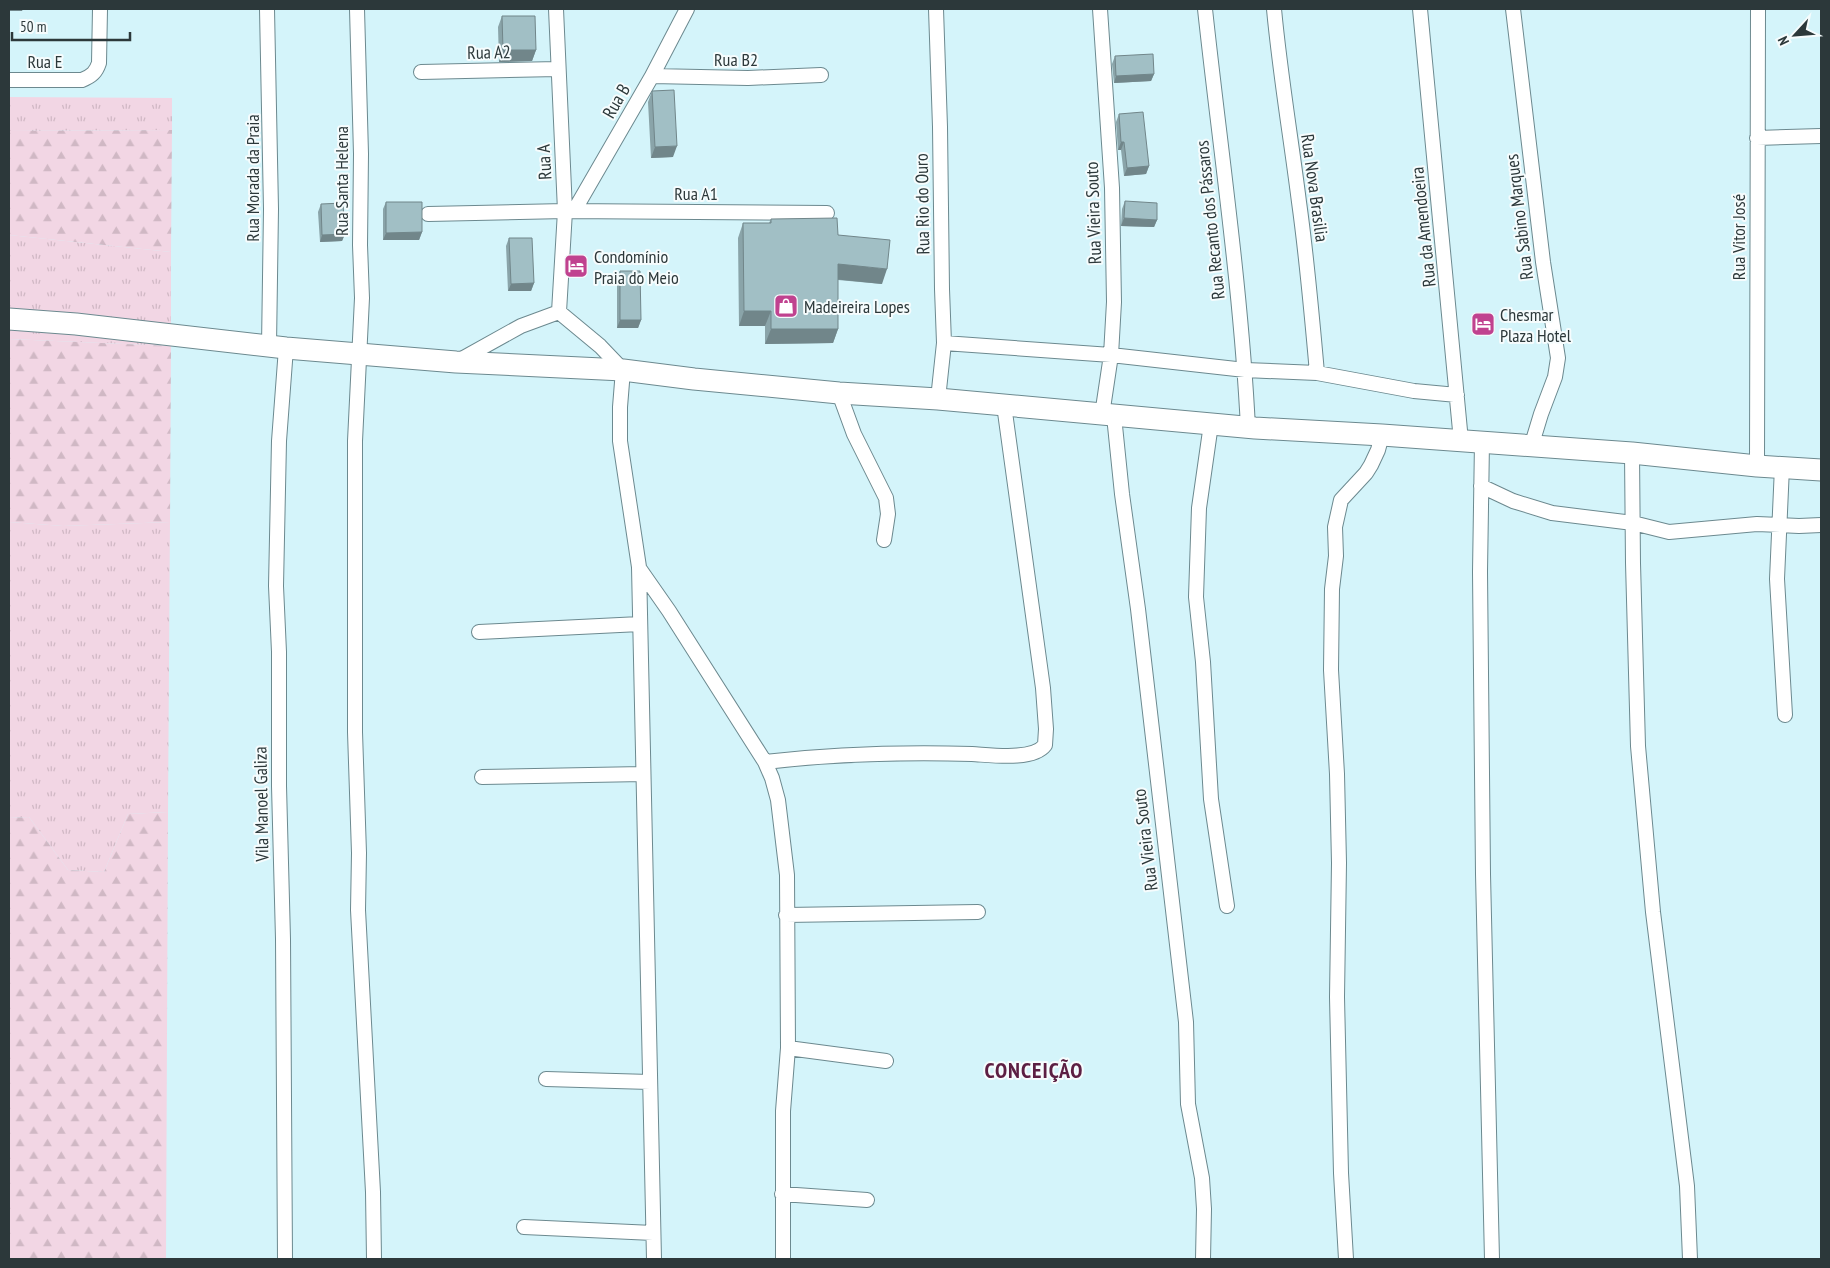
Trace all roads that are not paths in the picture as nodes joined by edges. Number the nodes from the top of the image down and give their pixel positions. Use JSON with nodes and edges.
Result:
{"nodes":[{"id":1,"x":100,"y":9,"type":"edge"},
{"id":2,"x":267,"y":9,"type":"edge"},
{"id":3,"x":358,"y":9,"type":"edge"},
{"id":4,"x":556,"y":9,"type":"edge"},
{"id":5,"x":687,"y":9,"type":"edge"},
{"id":6,"x":936,"y":9,"type":"edge"},
{"id":7,"x":1100,"y":9,"type":"edge"},
{"id":8,"x":1205,"y":9,"type":"edge"},
{"id":9,"x":1274,"y":9,"type":"edge"},
{"id":10,"x":1420,"y":9,"type":"edge"},
{"id":11,"x":1513,"y":9,"type":"edge"},
{"id":12,"x":1758,"y":9,"type":"edge"},
{"id":13,"x":558,"y":69,"type":"junction"},
{"id":14,"x":421,"y":72,"type":"dead end"},
{"id":15,"x":821,"y":75,"type":"dead end"},
{"id":16,"x":652,"y":76,"type":"junction"},
{"id":17,"x":9,"y":80,"type":"edge"},
{"id":18,"x":1821,"y":136,"type":"edge"},
{"id":19,"x":1757,"y":138,"type":"junction"},
{"id":20,"x":570,"y":211,"type":"junction"},
{"id":21,"x":827,"y":213,"type":"dead end"},
{"id":22,"x":428,"y":214,"type":"dead end"},
{"id":23,"x":559,"y":312,"type":"junction"},
{"id":24,"x":9,"y":319,"type":"edge"},
{"id":25,"x":944,"y":343,"type":"junction"},
{"id":26,"x":277,"y":347,"type":"junction"},
{"id":27,"x":360,"y":354,"type":"junction"},
{"id":28,"x":1111,"y":355,"type":"junction"},
{"id":29,"x":456,"y":362,"type":"junction"},
{"id":30,"x":623,"y":370,"type":"junction"},
{"id":31,"x":1245,"y":370,"type":"junction"},
{"id":32,"x":1317,"y":373,"type":"junction"},
{"id":33,"x":839,"y":393,"type":"junction"},
{"id":34,"x":1457,"y":394,"type":"junction"},
{"id":35,"x":938,"y":399,"type":"junction"},
{"id":36,"x":1004,"y":405,"type":"junction"},
{"id":37,"x":1108,"y":416,"type":"junction"},
{"id":38,"x":1211,"y":424,"type":"junction"},
{"id":39,"x":1248,"y":428,"type":"junction"},
{"id":40,"x":1382,"y":435,"type":"junction"},
{"id":41,"x":1471,"y":442,"type":"junction"},
{"id":42,"x":1531,"y":446,"type":"junction"},
{"id":43,"x":1632,"y":454,"type":"junction"},
{"id":44,"x":1757,"y":466,"type":"junction"},
{"id":45,"x":1782,"y":467,"type":"junction"},
{"id":46,"x":1821,"y":470,"type":"edge"},
{"id":47,"x":1481,"y":486,"type":"junction"},
{"id":48,"x":1633,"y":523,"type":"junction"},
{"id":49,"x":1780,"y":524,"type":"junction"},
{"id":50,"x":1821,"y":524,"type":"edge"},
{"id":51,"x":884,"y":540,"type":"dead end"},
{"id":52,"x":639,"y":567,"type":"junction"},
{"id":53,"x":640,"y":624,"type":"junction"},
{"id":54,"x":479,"y":632,"type":"dead end"},
{"id":55,"x":1785,"y":715,"type":"dead end"},
{"id":56,"x":765,"y":762,"type":"junction"},
{"id":57,"x":643,"y":774,"type":"junction"},
{"id":58,"x":482,"y":777,"type":"dead end"},
{"id":59,"x":1227,"y":906,"type":"dead end"},
{"id":60,"x":978,"y":912,"type":"dead end"},
{"id":61,"x":786,"y":916,"type":"junction"},
{"id":62,"x":788,"y":1048,"type":"junction"},
{"id":63,"x":886,"y":1061,"type":"dead end"},
{"id":64,"x":546,"y":1079,"type":"dead end"},
{"id":65,"x":650,"y":1082,"type":"junction"},
{"id":66,"x":782,"y":1194,"type":"junction"},
{"id":67,"x":867,"y":1200,"type":"dead end"},
{"id":68,"x":524,"y":1227,"type":"dead end"},
{"id":69,"x":653,"y":1233,"type":"junction"},
{"id":70,"x":285,"y":1259,"type":"edge"},
{"id":71,"x":374,"y":1259,"type":"edge"},
{"id":72,"x":654,"y":1259,"type":"edge"},
{"id":73,"x":783,"y":1259,"type":"edge"},
{"id":74,"x":1203,"y":1259,"type":"edge"},
{"id":75,"x":1346,"y":1259,"type":"edge"},
{"id":76,"x":1492,"y":1259,"type":"edge"},
{"id":77,"x":1690,"y":1259,"type":"edge"}],
"edges":[{"from":1,"to":17,"type":"street","name":"Rua E"},
{"from":2,"to":26,"type":"street","name":"Rua Morada da Praia"},
{"from":3,"to":27,"type":"street","name":"Rua Santa Helena"},
{"from":4,"to":13,"type":"street","name":"Rua A"},
{"from":5,"to":16,"type":"street","name":"Rua B"},
{"from":6,"to":25,"type":"street","name":"Rua Rio do Ouro"},
{"from":7,"to":28,"type":"street","name":"Rua Vieira Souto"},
{"from":8,"to":31,"type":"street","name":"Rua Recanto dos Pássaros"},
{"from":9,"to":32,"type":"street","name":"Rua Nova Brasilia"},
{"from":10,"to":34,"type":"street","name":"Rua da Amendoeira"},
{"from":11,"to":42,"type":"street","name":"Rua Sabino Marques"},
{"from":12,"to":19,"type":"street","name":"Rua Vitor José"},
{"from":13,"to":14,"type":"street","name":"Rua A2"},
{"from":13,"to":20,"type":"street","name":"Rua A"},
{"from":15,"to":16,"type":"street","name":"Rua B2"},
{"from":16,"to":20,"type":"street","name":"Rua B"},
{"from":18,"to":19,"type":"street"},
{"from":19,"to":44,"type":"street","name":"Rua Vitor José"},
{"from":20,"to":21,"type":"street","name":"Rua A1"},
{"from":20,"to":22,"type":"street","name":"Rua A1"},
{"from":20,"to":23,"type":"street","name":"Rua A"},
{"from":23,"to":29,"type":"street"},
{"from":23,"to":30,"type":"street"},
{"from":24,"to":26,"type":"main road"},
{"from":25,"to":28,"type":"street"},
{"from":25,"to":35,"type":"street","name":"Rua Rio do Ouro"},
{"from":26,"to":27,"type":"main road"},
{"from":26,"to":70,"type":"street","name":"Vila Manoel Galiza"},
{"from":27,"to":29,"type":"main road"},
{"from":27,"to":71,"type":"street","name":"Rua Santa Helena"},
{"from":28,"to":31,"type":"street"},
{"from":28,"to":37,"type":"street","name":"Rua Vieira Souto"},
{"from":29,"to":30,"type":"main road"},
{"from":30,"to":33,"type":"main road"},
{"from":30,"to":52,"type":"street"},
{"from":31,"to":32,"type":"street"},
{"from":31,"to":39,"type":"street","name":"Rua Recanto dos Pássaros"},
{"from":32,"to":34,"type":"street"},
{"from":33,"to":35,"type":"main road"},
{"from":33,"to":51,"type":"street"},
{"from":34,"to":41,"type":"street","name":"Rua da Amendoeira"},
{"from":35,"to":36,"type":"main road"},
{"from":36,"to":37,"type":"main road"},
{"from":36,"to":56,"type":"street"},
{"from":37,"to":38,"type":"main road"},
{"from":37,"to":74,"type":"street","name":"Rua Vieira Souto"},
{"from":38,"to":39,"type":"main road"},
{"from":38,"to":59,"type":"street"},
{"from":39,"to":40,"type":"main road"},
{"from":40,"to":41,"type":"main road"},
{"from":40,"to":75,"type":"street"},
{"from":41,"to":42,"type":"main road"},
{"from":41,"to":47,"type":"street","name":"Rua da Amendoeira"},
{"from":42,"to":43,"type":"main road"},
{"from":43,"to":44,"type":"main road"},
{"from":43,"to":48,"type":"street"},
{"from":44,"to":45,"type":"main road"},
{"from":45,"to":46,"type":"main road"},
{"from":45,"to":49,"type":"street"},
{"from":47,"to":48,"type":"street"},
{"from":47,"to":76,"type":"street","name":"Rua da Amendoeira"},
{"from":48,"to":49,"type":"street"},
{"from":48,"to":77,"type":"street"},
{"from":49,"to":50,"type":"street"},
{"from":49,"to":55,"type":"street"},
{"from":52,"to":53,"type":"street"},
{"from":52,"to":56,"type":"street"},
{"from":53,"to":54,"type":"street"},
{"from":53,"to":57,"type":"street"},
{"from":56,"to":61,"type":"street"},
{"from":57,"to":58,"type":"street"},
{"from":57,"to":65,"type":"street"},
{"from":60,"to":61,"type":"street"},
{"from":61,"to":62,"type":"street"},
{"from":62,"to":63,"type":"street"},
{"from":62,"to":66,"type":"street"},
{"from":64,"to":65,"type":"street"},
{"from":65,"to":69,"type":"street"},
{"from":66,"to":67,"type":"street"},
{"from":66,"to":73,"type":"street"},
{"from":68,"to":69,"type":"street"},
{"from":69,"to":72,"type":"street"}]}
